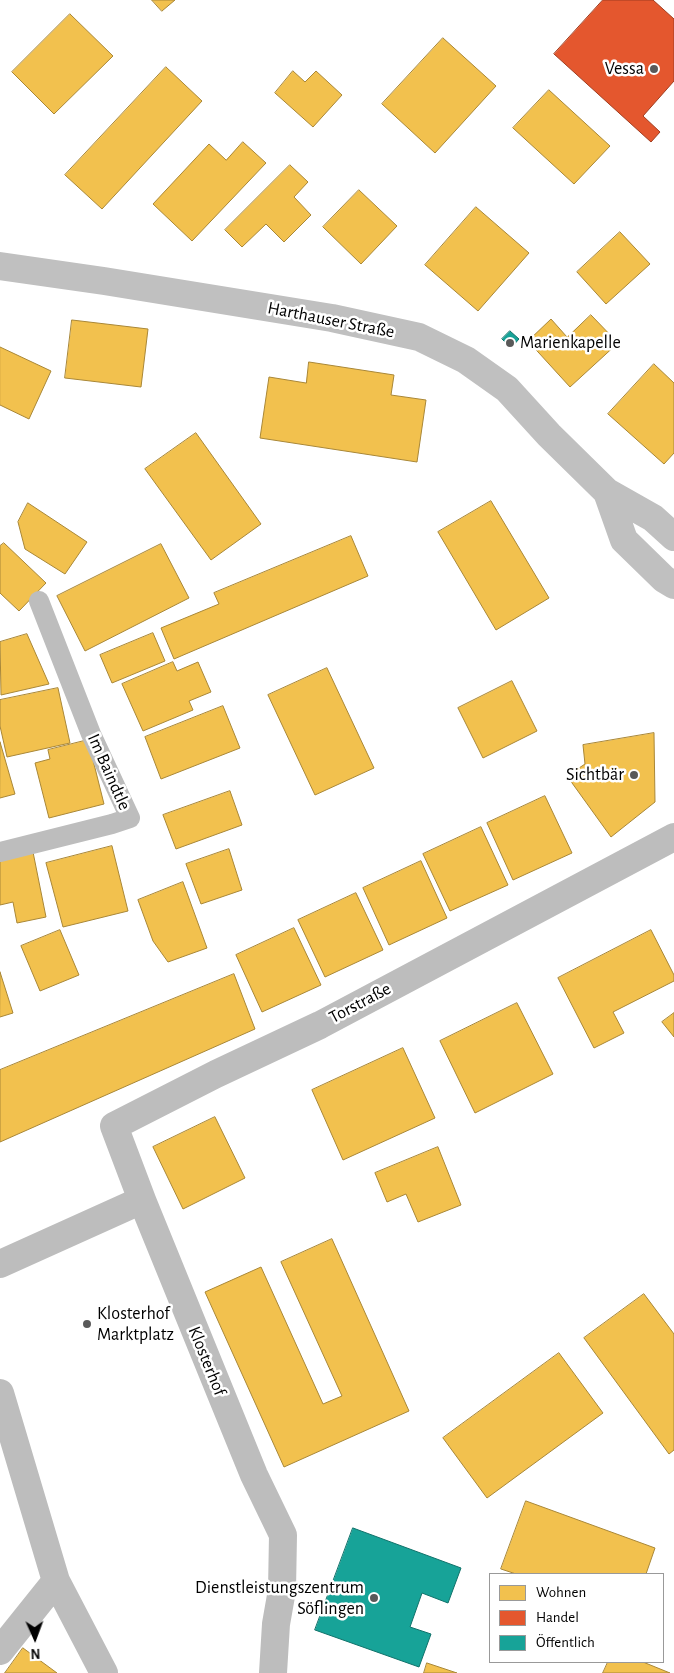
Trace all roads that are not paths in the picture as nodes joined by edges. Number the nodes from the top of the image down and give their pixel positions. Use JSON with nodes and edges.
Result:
{"nodes":[{"id":1,"x":0,"y":266,"type":"edge"},
{"id":2,"x":607,"y":492,"type":"junction"},
{"id":3,"x":674,"y":537,"type":"edge"},
{"id":4,"x":674,"y":585,"type":"edge"},
{"id":5,"x":39,"y":601,"type":"dead end"},
{"id":6,"x":674,"y":837,"type":"edge"},
{"id":7,"x":0,"y":852,"type":"edge"},
{"id":8,"x":142,"y":1200,"type":"junction"},
{"id":9,"x":0,"y":1264,"type":"edge"},
{"id":10,"x":0,"y":1393,"type":"edge"},
{"id":11,"x":56,"y":1581,"type":"junction"},
{"id":12,"x":0,"y":1651,"type":"edge"},
{"id":13,"x":104,"y":1673,"type":"edge"},
{"id":14,"x":273,"y":1673,"type":"edge"}],
"edges":[{"from":1,"to":2,"type":"street","name":"Harthauser Straße"},
{"from":2,"to":3,"type":"street","name":"Harthauser Straße"},
{"from":2,"to":4,"type":"street","name":"Harthauser Straße"},
{"from":5,"to":7,"type":"lane","name":"Im Baindtle"},
{"from":6,"to":8,"type":"street","name":"Torstraße"},
{"from":8,"to":9,"type":"street"},
{"from":8,"to":14,"type":"street","name":"Klosterhof"},
{"from":10,"to":11,"type":"street"},
{"from":11,"to":12,"type":"street"},
{"from":11,"to":13,"type":"street"}]}
